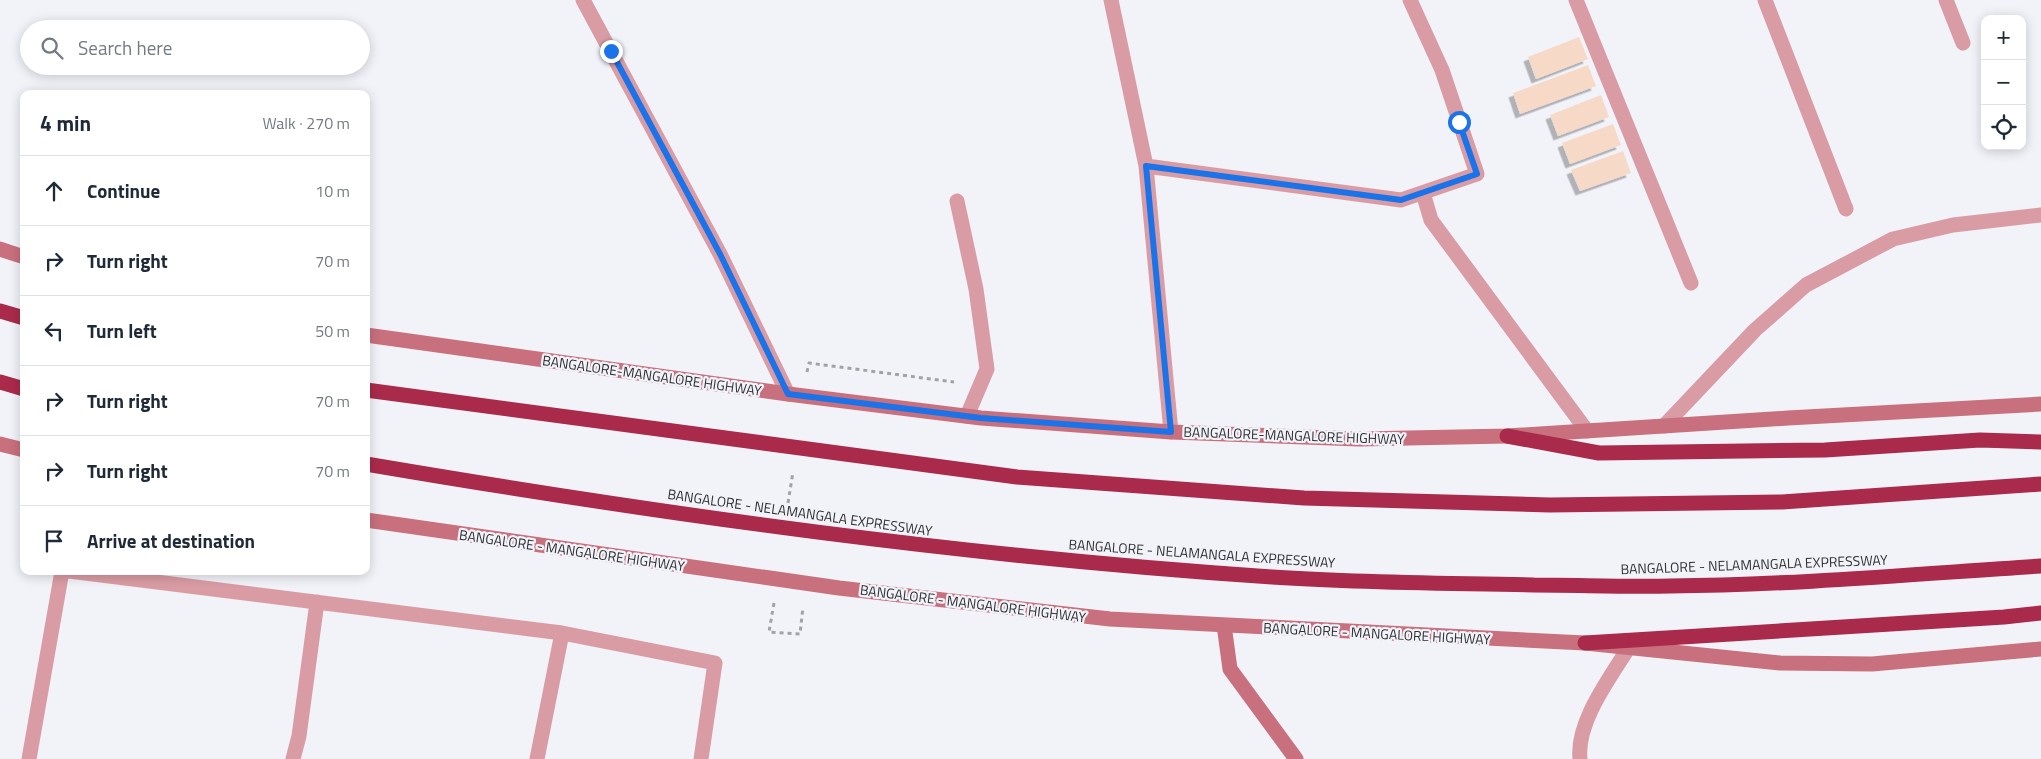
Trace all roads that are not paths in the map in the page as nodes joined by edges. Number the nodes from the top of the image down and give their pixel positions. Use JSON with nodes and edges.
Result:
{"nodes":[{"id":1,"x":583,"y":0,"type":"edge"},
{"id":2,"x":1111,"y":0,"type":"edge"},
{"id":3,"x":1410,"y":0,"type":"edge"},
{"id":4,"x":1576,"y":0,"type":"edge"},
{"id":5,"x":1765,"y":0,"type":"edge"},
{"id":6,"x":1946,"y":0,"type":"edge"},
{"id":7,"x":1963,"y":43,"type":"dead end"},
{"id":8,"x":1146,"y":166,"type":"junction"},
{"id":9,"x":1423,"y":193,"type":"junction"},
{"id":10,"x":957,"y":201,"type":"dead end"},
{"id":11,"x":1846,"y":210,"type":"dead end"},
{"id":12,"x":2041,"y":215,"type":"edge"},
{"id":13,"x":0,"y":249,"type":"edge"},
{"id":14,"x":20,"y":256,"type":"edge"},
{"id":15,"x":1691,"y":283,"type":"dead end"},
{"id":16,"x":0,"y":311,"type":"edge"},
{"id":17,"x":20,"y":317,"type":"edge"},
{"id":18,"x":370,"y":336,"type":"edge"},
{"id":19,"x":0,"y":382,"type":"edge"},
{"id":20,"x":20,"y":388,"type":"edge"},
{"id":21,"x":370,"y":391,"type":"edge"},
{"id":22,"x":788,"y":394,"type":"junction"},
{"id":23,"x":2041,"y":404,"type":"edge"},
{"id":24,"x":967,"y":416,"type":"junction"},
{"id":25,"x":1664,"y":426,"type":"junction"},
{"id":26,"x":1587,"y":431,"type":"junction"},
{"id":27,"x":1171,"y":432,"type":"junction"},
{"id":28,"x":1508,"y":436,"type":"junction"},
{"id":29,"x":2041,"y":442,"type":"edge"},
{"id":30,"x":0,"y":444,"type":"edge"},
{"id":31,"x":20,"y":449,"type":"edge"},
{"id":32,"x":370,"y":465,"type":"edge"},
{"id":33,"x":2041,"y":484,"type":"edge"},
{"id":34,"x":370,"y":521,"type":"edge"},
{"id":35,"x":2041,"y":566,"type":"edge"},
{"id":36,"x":61,"y":575,"type":"edge"},
{"id":37,"x":101,"y":575,"type":"edge"},
{"id":38,"x":317,"y":602,"type":"junction"},
{"id":39,"x":2041,"y":613,"type":"edge"},
{"id":40,"x":1224,"y":625,"type":"junction"},
{"id":41,"x":562,"y":633,"type":"junction"},
{"id":42,"x":1584,"y":643,"type":"junction"},
{"id":43,"x":1629,"y":647,"type":"junction"},
{"id":44,"x":2041,"y":649,"type":"edge"},
{"id":45,"x":30,"y":759,"type":"edge"},
{"id":46,"x":293,"y":759,"type":"edge"},
{"id":47,"x":537,"y":759,"type":"edge"},
{"id":48,"x":701,"y":759,"type":"edge"},
{"id":49,"x":1296,"y":759,"type":"edge"},
{"id":50,"x":1580,"y":759,"type":"edge"}],
"edges":[{"from":1,"to":22,"type":"street"},
{"from":2,"to":8,"type":"street"},
{"from":3,"to":9,"type":"street"},
{"from":4,"to":15,"type":"street"},
{"from":5,"to":11,"type":"street"},
{"from":6,"to":7,"type":"street"},
{"from":8,"to":9,"type":"street"},
{"from":8,"to":27,"type":"street"},
{"from":9,"to":26,"type":"street"},
{"from":10,"to":24,"type":"street"},
{"from":12,"to":25,"type":"street"},
{"from":13,"to":14,"type":"street"},
{"from":16,"to":17,"type":"highway"},
{"from":18,"to":22,"type":"street","name":"BANGALORE-MANGALORE HIGHWAY"},
{"from":19,"to":20,"type":"highway"},
{"from":21,"to":33,"type":"highway"},
{"from":22,"to":24,"type":"street","name":"BANGALORE-MANGALORE HIGHWAY"},
{"from":23,"to":25,"type":"street","name":"BANGALORE-MANGALORE HIGHWAY"},
{"from":24,"to":27,"type":"street","name":"BANGALORE-MANGALORE HIGHWAY"},
{"from":25,"to":26,"type":"street","name":"BANGALORE-MANGALORE HIGHWAY"},
{"from":26,"to":28,"type":"street","name":"BANGALORE-MANGALORE HIGHWAY"},
{"from":27,"to":28,"type":"street","name":"BANGALORE-MANGALORE HIGHWAY"},
{"from":28,"to":29,"type":"highway"},
{"from":30,"to":31,"type":"street"},
{"from":32,"to":35,"type":"highway","name":"BANGALORE - NELAMANGALA EXPRESSWAY"},
{"from":34,"to":40,"type":"street","name":"BANGALORE - MANGALORE HIGHWAY"},
{"from":36,"to":45,"type":"street"},
{"from":37,"to":38,"type":"street"},
{"from":38,"to":41,"type":"street"},
{"from":38,"to":46,"type":"street"},
{"from":39,"to":42,"type":"highway"},
{"from":40,"to":42,"type":"street","name":"BANGALORE - MANGALORE HIGHWAY"},
{"from":40,"to":49,"type":"street"},
{"from":41,"to":47,"type":"street"},
{"from":41,"to":48,"type":"street"},
{"from":42,"to":43,"type":"street","name":"BANGALORE - MANGALORE HIGHWAY"},
{"from":43,"to":44,"type":"street","name":"BANGALORE - MANGALORE HIGHWAY"},
{"from":43,"to":50,"type":"street"}]}
